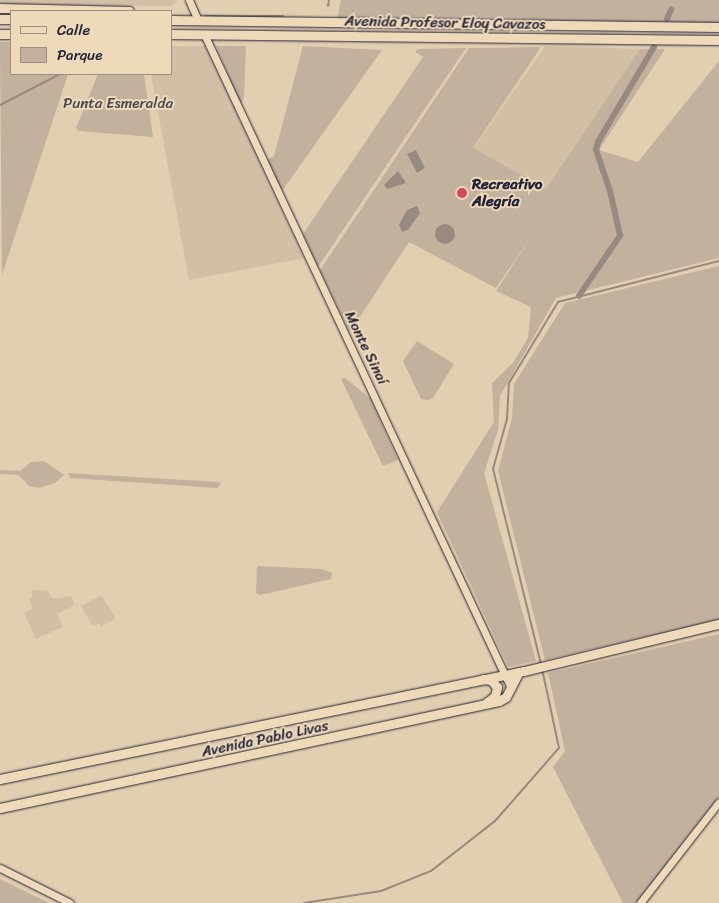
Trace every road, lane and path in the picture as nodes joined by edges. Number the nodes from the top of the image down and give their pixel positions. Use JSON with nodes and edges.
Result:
{"nodes":[{"id":1,"x":189,"y":0,"type":"edge"},
{"id":2,"x":0,"y":8,"type":"edge"},
{"id":3,"x":43,"y":10,"type":"edge"},
{"id":4,"x":172,"y":20,"type":"edge"},
{"id":5,"x":198,"y":20,"type":"junction"},
{"id":6,"x":518,"y":26,"type":"junction"},
{"id":7,"x":546,"y":26,"type":"junction"},
{"id":8,"x":719,"y":27,"type":"edge"},
{"id":9,"x":172,"y":34,"type":"edge"},
{"id":10,"x":204,"y":34,"type":"junction"},
{"id":11,"x":500,"y":37,"type":"junction"},
{"id":12,"x":528,"y":38,"type":"junction"},
{"id":13,"x":719,"y":40,"type":"edge"},
{"id":14,"x":719,"y":624,"type":"edge"},
{"id":15,"x":522,"y":671,"type":"junction"},
{"id":16,"x":505,"y":673,"type":"junction"},
{"id":17,"x":478,"y":679,"type":"junction"},
{"id":18,"x":510,"y":686,"type":"junction"},
{"id":19,"x":482,"y":704,"type":"junction"},
{"id":20,"x":0,"y":779,"type":"edge"},
{"id":21,"x":719,"y":802,"type":"edge"},
{"id":22,"x":0,"y":808,"type":"edge"},
{"id":23,"x":0,"y":868,"type":"edge"},
{"id":24,"x":70,"y":903,"type":"edge"},
{"id":25,"x":640,"y":903,"type":"edge"}],
"edges":[{"from":1,"to":5,"type":"street"},
{"from":2,"to":3,"type":"main road"},
{"from":4,"to":5,"type":"main road","name":"Avenida Profesor Eloy Cavazos"},
{"from":5,"to":6,"type":"main road","name":"Avenida Profesor Eloy Cavazos"},
{"from":6,"to":7,"type":"main road","name":"Avenida Profesor Eloy Cavazos"},
{"from":6,"to":11,"type":"main road"},
{"from":7,"to":8,"type":"main road","name":"Avenida Profesor Eloy Cavazos"},
{"from":7,"to":12,"type":"main road"},
{"from":9,"to":10,"type":"main road","name":"Avenida Profesor Eloy Cavazos"},
{"from":10,"to":11,"type":"main road","name":"Avenida Profesor Eloy Cavazos"},
{"from":10,"to":16,"type":"street","name":"Monte Sinaí"},
{"from":11,"to":12,"type":"main road","name":"Avenida Profesor Eloy Cavazos"},
{"from":12,"to":13,"type":"main road","name":"Avenida Profesor Eloy Cavazos"},
{"from":14,"to":15,"type":"main road","name":"Avenida Pablo Livas"},
{"from":15,"to":16,"type":"main road","name":"Avenida Pablo Livas"},
{"from":15,"to":18,"type":"main road","name":"Avenida Pablo Livas"},
{"from":16,"to":17,"type":"main road","name":"Avenida Pablo Livas"},
{"from":16,"to":18,"type":"street","name":"Monte Sinaí"},
{"from":17,"to":19,"type":"main road"},
{"from":17,"to":20,"type":"main road","name":"Avenida Pablo Livas"},
{"from":18,"to":19,"type":"main road","name":"Avenida Pablo Livas"},
{"from":19,"to":22,"type":"main road","name":"Avenida Pablo Livas"},
{"from":21,"to":25,"type":"street"},
{"from":23,"to":24,"type":"street"}]}
